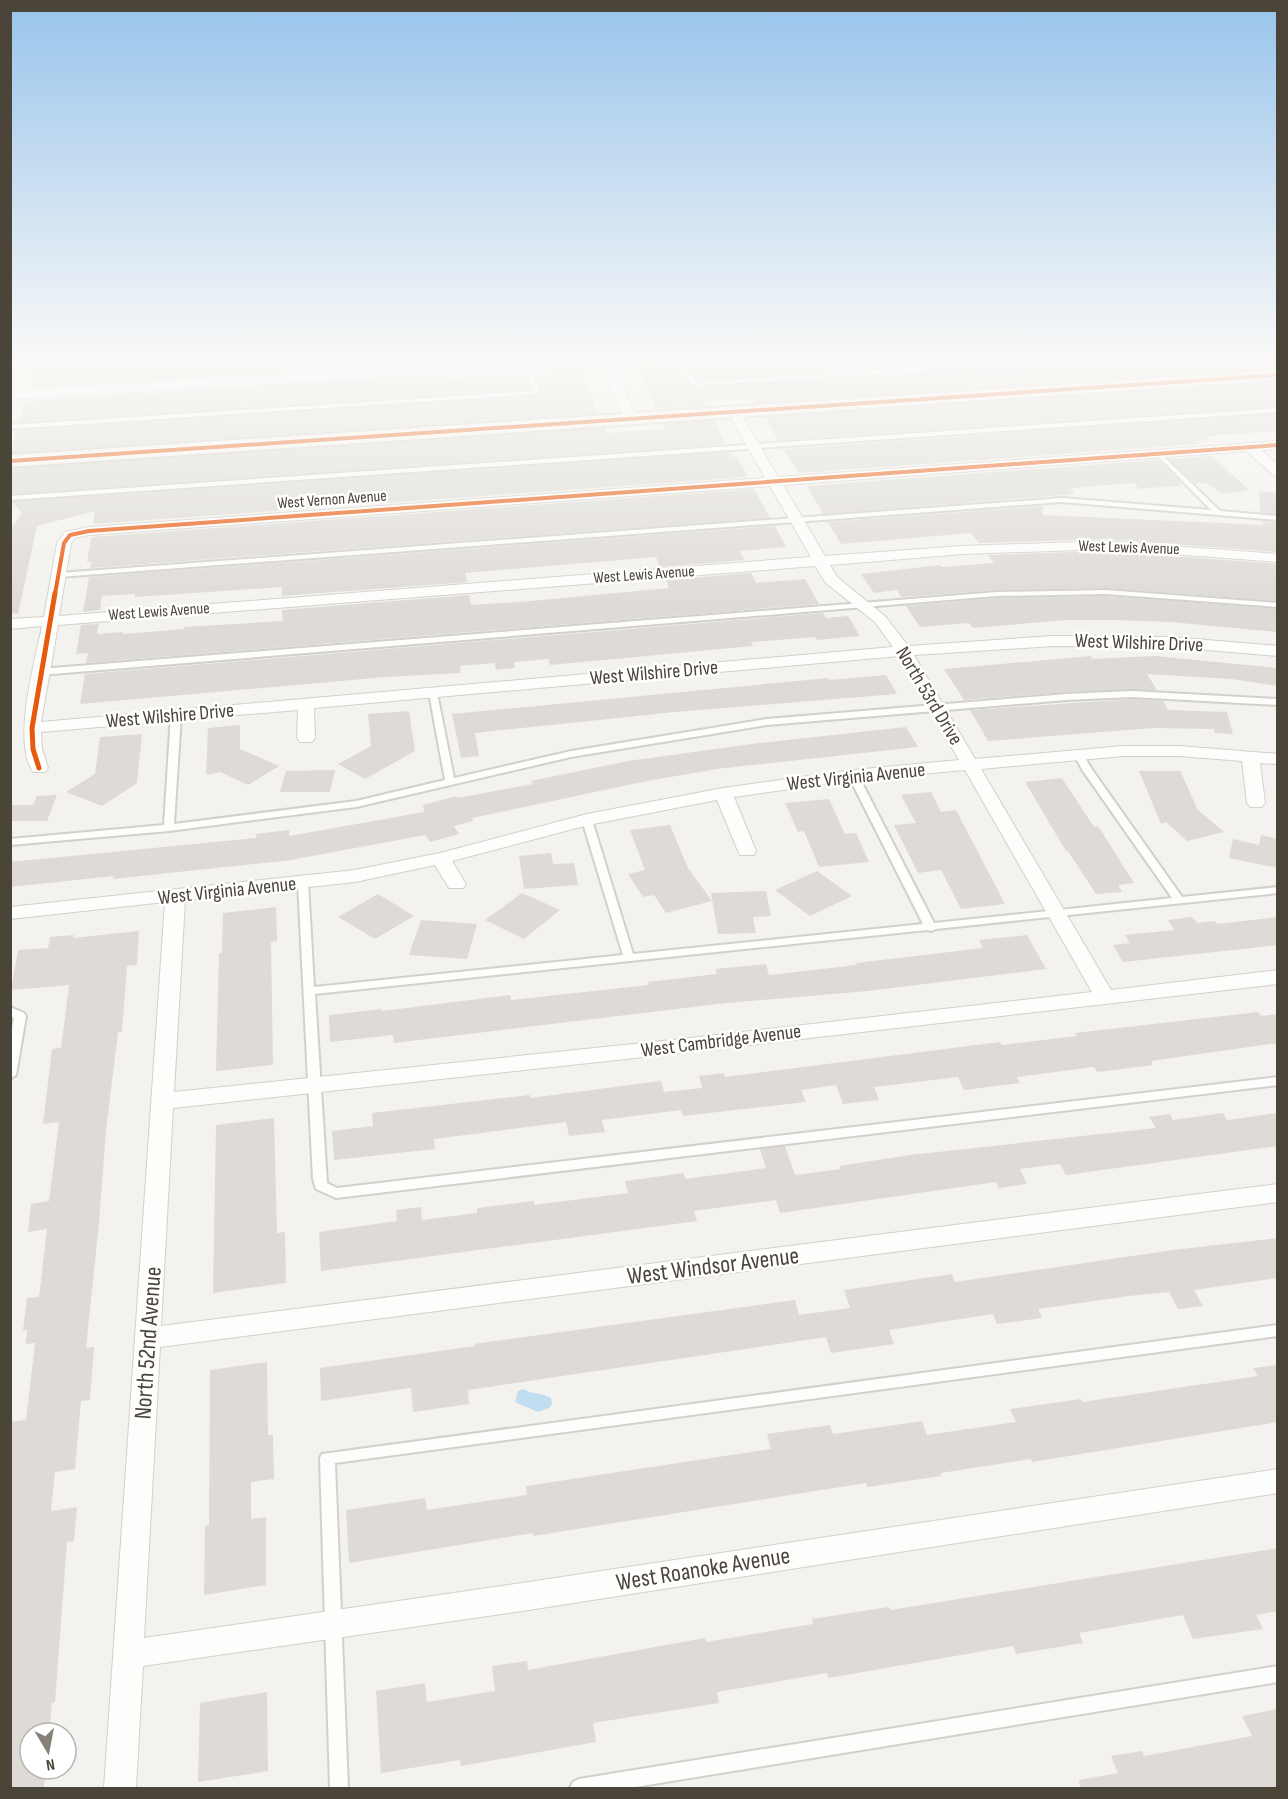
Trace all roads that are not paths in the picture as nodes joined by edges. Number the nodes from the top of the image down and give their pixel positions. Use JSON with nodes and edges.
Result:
{"nodes":[{"id":1,"x":283,"y":442,"type":"edge"},
{"id":2,"x":751,"y":442,"type":"edge"},
{"id":3,"x":812,"y":442,"type":"edge"},
{"id":4,"x":1278,"y":445,"type":"edge"},
{"id":5,"x":753,"y":446,"type":"junction"},
{"id":6,"x":1250,"y":447,"type":"junction"},
{"id":7,"x":1159,"y":454,"type":"junction"},
{"id":8,"x":10,"y":460,"type":"edge"},
{"id":9,"x":1278,"y":472,"type":"edge"},
{"id":10,"x":773,"y":480,"type":"junction"},
{"id":11,"x":10,"y":498,"type":"edge"},
{"id":12,"x":1217,"y":512,"type":"junction"},
{"id":13,"x":1278,"y":518,"type":"edge"},
{"id":14,"x":797,"y":519,"type":"junction"},
{"id":15,"x":1278,"y":558,"type":"edge"},
{"id":16,"x":820,"y":561,"type":"junction"},
{"id":17,"x":59,"y":575,"type":"junction"},
{"id":18,"x":1278,"y":605,"type":"edge"},
{"id":19,"x":863,"y":606,"type":"junction"},
{"id":20,"x":50,"y":621,"type":"junction"},
{"id":21,"x":10,"y":624,"type":"edge"},
{"id":22,"x":904,"y":651,"type":"junction"},
{"id":23,"x":1278,"y":651,"type":"edge"},
{"id":24,"x":40,"y":672,"type":"junction"},
{"id":25,"x":433,"y":693,"type":"junction"},
{"id":26,"x":1278,"y":702,"type":"edge"},
{"id":27,"x":306,"y":704,"type":"junction"},
{"id":28,"x":935,"y":707,"type":"junction"},
{"id":29,"x":176,"y":716,"type":"junction"},
{"id":30,"x":32,"y":728,"type":"junction"},
{"id":31,"x":306,"y":738,"type":"dead end"},
{"id":32,"x":1079,"y":755,"type":"junction"},
{"id":33,"x":1250,"y":756,"type":"junction"},
{"id":34,"x":1278,"y":759,"type":"edge"},
{"id":35,"x":969,"y":765,"type":"junction"},
{"id":36,"x":39,"y":768,"type":"dead end"},
{"id":37,"x":853,"y":774,"type":"junction"},
{"id":38,"x":450,"y":782,"type":"junction"},
{"id":39,"x":723,"y":793,"type":"junction"},
{"id":40,"x":1256,"y":803,"type":"dead end"},
{"id":41,"x":587,"y":820,"type":"junction"},
{"id":42,"x":169,"y":828,"type":"junction"},
{"id":43,"x":10,"y":842,"type":"edge"},
{"id":44,"x":747,"y":851,"type":"dead end"},
{"id":45,"x":441,"y":858,"type":"junction"},
{"id":46,"x":303,"y":883,"type":"junction"},
{"id":47,"x":456,"y":884,"type":"dead end"},
{"id":48,"x":1278,"y":890,"type":"edge"},
{"id":49,"x":175,"y":897,"type":"junction"},
{"id":50,"x":1179,"y":900,"type":"junction"},
{"id":51,"x":10,"y":913,"type":"edge"},
{"id":52,"x":1055,"y":913,"type":"junction"},
{"id":53,"x":931,"y":928,"type":"junction"},
{"id":54,"x":629,"y":958,"type":"junction"},
{"id":55,"x":1278,"y":977,"type":"edge"},
{"id":56,"x":310,"y":991,"type":"junction"},
{"id":57,"x":1105,"y":997,"type":"junction"},
{"id":58,"x":10,"y":1011,"type":"edge"},
{"id":59,"x":10,"y":1075,"type":"edge"},
{"id":60,"x":1278,"y":1081,"type":"edge"},
{"id":61,"x":314,"y":1086,"type":"junction"},
{"id":62,"x":163,"y":1101,"type":"junction"},
{"id":63,"x":1278,"y":1193,"type":"edge"},
{"id":64,"x":1278,"y":1330,"type":"edge"},
{"id":65,"x":148,"y":1338,"type":"junction"},
{"id":66,"x":1278,"y":1481,"type":"edge"},
{"id":67,"x":332,"y":1625,"type":"junction"},
{"id":68,"x":129,"y":1653,"type":"junction"},
{"id":69,"x":1278,"y":1674,"type":"edge"},
{"id":70,"x":120,"y":1788,"type":"edge"},
{"id":71,"x":339,"y":1788,"type":"edge"},
{"id":72,"x":579,"y":1788,"type":"edge"}],
"edges":[{"from":1,"to":8,"type":"street"},
{"from":2,"to":5,"type":"street","name":"North 53rd Drive"},
{"from":3,"to":5,"type":"lane"},
{"from":4,"to":6,"type":"street","name":"West Vernon Avenue"},
{"from":5,"to":10,"type":"street","name":"North 53rd Drive"},
{"from":5,"to":11,"type":"lane"},
{"from":6,"to":7,"type":"street","name":"West Vernon Avenue"},
{"from":6,"to":9,"type":"street"},
{"from":7,"to":10,"type":"street","name":"West Vernon Avenue"},
{"from":7,"to":12,"type":"lane"},
{"from":10,"to":14,"type":"street","name":"North 53rd Drive"},
{"from":10,"to":17,"type":"street","name":"West Vernon Avenue"},
{"from":12,"to":13,"type":"lane"},
{"from":12,"to":14,"type":"lane"},
{"from":14,"to":16,"type":"street","name":"North 53rd Drive"},
{"from":14,"to":17,"type":"lane"},
{"from":15,"to":16,"type":"street","name":"West Lewis Avenue"},
{"from":16,"to":19,"type":"street","name":"North 53rd Drive"},
{"from":16,"to":20,"type":"street","name":"West Lewis Avenue"},
{"from":17,"to":20,"type":"street"},
{"from":18,"to":19,"type":"lane"},
{"from":19,"to":22,"type":"street","name":"North 53rd Drive"},
{"from":19,"to":24,"type":"lane"},
{"from":20,"to":21,"type":"street","name":"West Lewis Avenue"},
{"from":20,"to":24,"type":"street"},
{"from":22,"to":23,"type":"street","name":"West Wilshire Drive"},
{"from":22,"to":25,"type":"street","name":"West Wilshire Drive"},
{"from":22,"to":28,"type":"street","name":"North 53rd Drive"},
{"from":24,"to":30,"type":"street"},
{"from":25,"to":27,"type":"street","name":"West Wilshire Drive"},
{"from":25,"to":38,"type":"lane"},
{"from":26,"to":28,"type":"lane"},
{"from":27,"to":29,"type":"street","name":"West Wilshire Drive"},
{"from":27,"to":31,"type":"street"},
{"from":28,"to":35,"type":"street","name":"North 53rd Drive"},
{"from":28,"to":38,"type":"lane"},
{"from":29,"to":30,"type":"street","name":"West Wilshire Drive"},
{"from":29,"to":42,"type":"lane"},
{"from":30,"to":36,"type":"street"},
{"from":32,"to":33,"type":"street","name":"West Virginia Avenue"},
{"from":32,"to":35,"type":"street","name":"West Virginia Avenue"},
{"from":32,"to":50,"type":"lane"},
{"from":33,"to":34,"type":"street","name":"West Virginia Avenue"},
{"from":33,"to":40,"type":"street"},
{"from":35,"to":37,"type":"street","name":"West Virginia Avenue"},
{"from":35,"to":52,"type":"street","name":"North 53rd Drive"},
{"from":37,"to":39,"type":"street","name":"West Virginia Avenue"},
{"from":37,"to":53,"type":"lane"},
{"from":38,"to":42,"type":"lane"},
{"from":39,"to":41,"type":"street","name":"West Virginia Avenue"},
{"from":39,"to":44,"type":"street"},
{"from":41,"to":45,"type":"street","name":"West Virginia Avenue"},
{"from":41,"to":54,"type":"lane"},
{"from":42,"to":43,"type":"lane"},
{"from":45,"to":46,"type":"street","name":"West Virginia Avenue"},
{"from":45,"to":47,"type":"street"},
{"from":46,"to":49,"type":"street","name":"West Virginia Avenue"},
{"from":46,"to":56,"type":"lane"},
{"from":48,"to":50,"type":"lane"},
{"from":49,"to":51,"type":"street","name":"West Virginia Avenue"},
{"from":49,"to":62,"type":"street","name":"North 52nd Avenue"},
{"from":50,"to":52,"type":"lane"},
{"from":52,"to":53,"type":"lane"},
{"from":52,"to":57,"type":"street","name":"North 53rd Drive"},
{"from":53,"to":54,"type":"lane"},
{"from":54,"to":56,"type":"lane"},
{"from":55,"to":57,"type":"street","name":"West Cambridge Avenue"},
{"from":56,"to":61,"type":"lane"},
{"from":57,"to":61,"type":"street","name":"West Cambridge Avenue"},
{"from":58,"to":59,"type":"lane"},
{"from":60,"to":61,"type":"lane"},
{"from":61,"to":62,"type":"street","name":"West Cambridge Avenue"},
{"from":62,"to":65,"type":"street","name":"North 52nd Avenue"},
{"from":63,"to":65,"type":"street","name":"West Windsor Avenue"},
{"from":64,"to":67,"type":"lane"},
{"from":65,"to":68,"type":"street","name":"North 52nd Avenue"},
{"from":66,"to":67,"type":"street","name":"West Roanoke Avenue"},
{"from":67,"to":68,"type":"street","name":"West Roanoke Avenue"},
{"from":67,"to":71,"type":"lane"},
{"from":68,"to":70,"type":"street","name":"North 52nd Avenue"},
{"from":69,"to":72,"type":"lane"}]}
